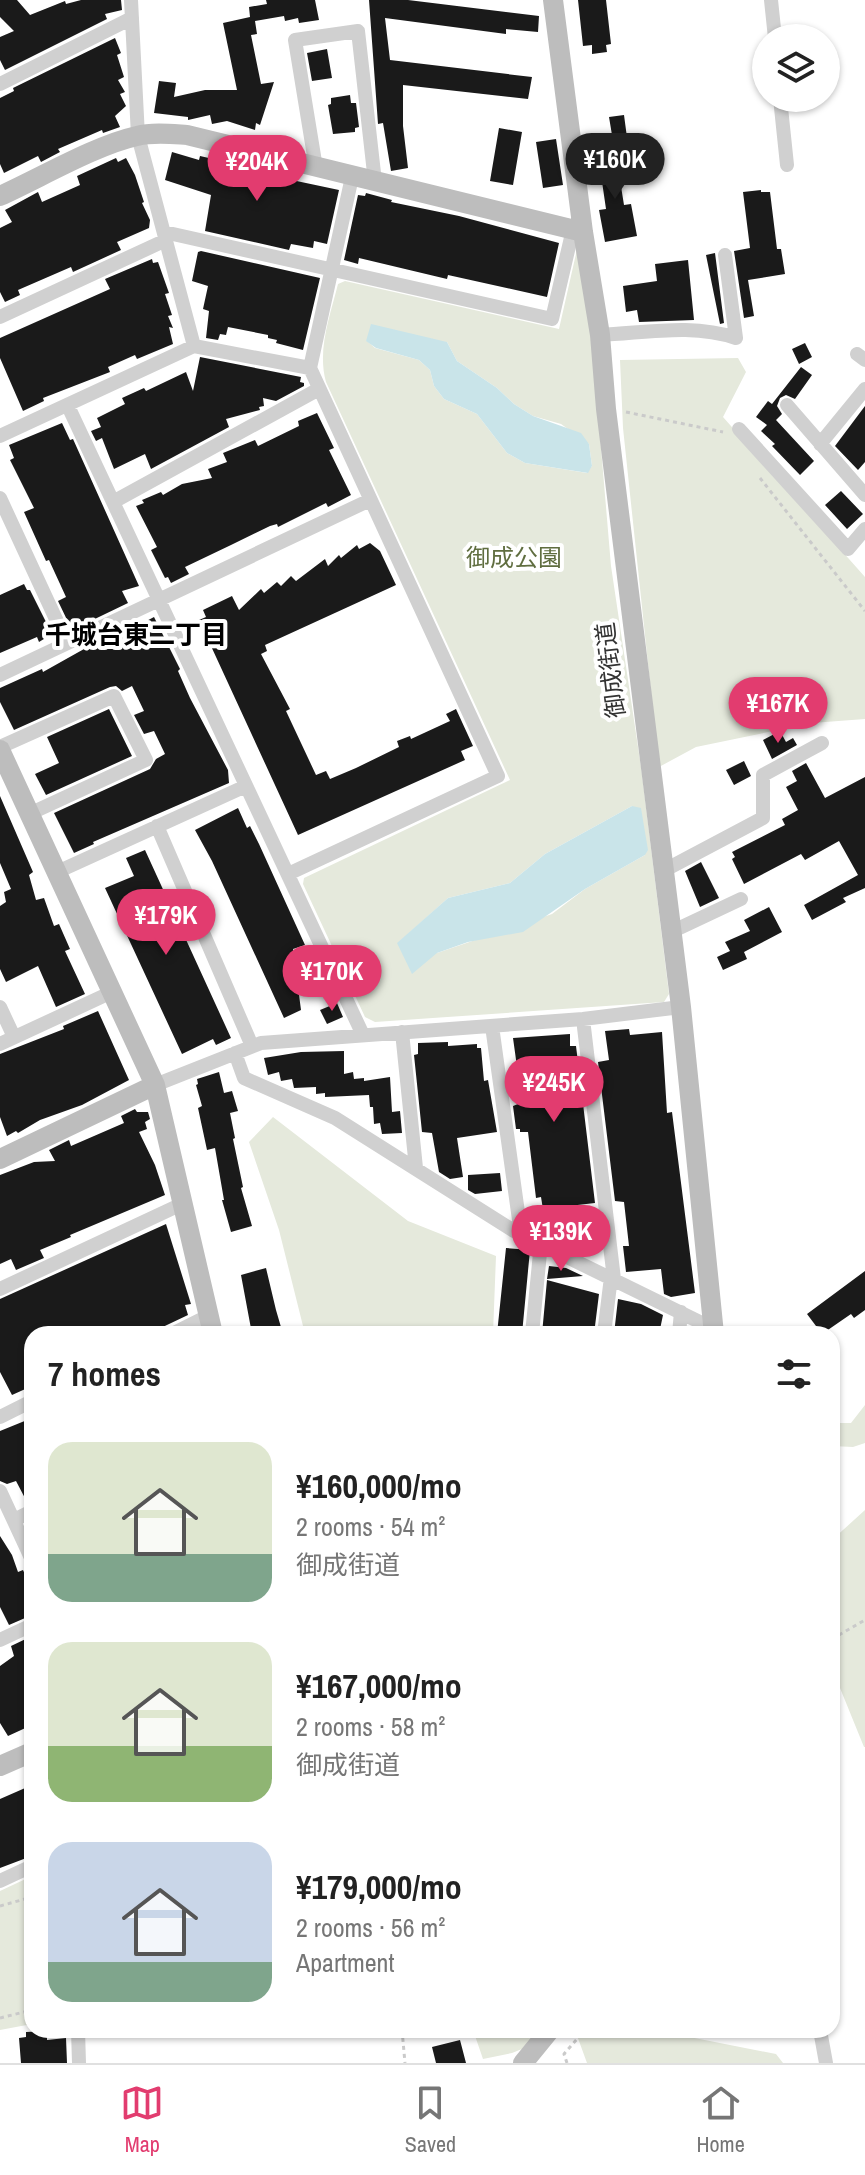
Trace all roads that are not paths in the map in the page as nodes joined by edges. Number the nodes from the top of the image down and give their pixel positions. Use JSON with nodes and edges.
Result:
{"nodes":[{"id":1,"x":131,"y":0,"type":"edge"},
{"id":2,"x":553,"y":0,"type":"edge"},
{"id":3,"x":771,"y":0,"type":"edge"},
{"id":4,"x":132,"y":18,"type":"junction"},
{"id":5,"x":774,"y":24,"type":"edge"},
{"id":6,"x":0,"y":84,"type":"edge"},
{"id":7,"x":781,"y":112,"type":"edge"},
{"id":8,"x":138,"y":136,"type":"junction"},
{"id":9,"x":787,"y":165,"type":"dead end"},
{"id":10,"x":316,"y":168,"type":"junction"},
{"id":11,"x":352,"y":177,"type":"junction"},
{"id":12,"x":375,"y":182,"type":"junction"},
{"id":13,"x":0,"y":196,"type":"edge"},
{"id":14,"x":578,"y":231,"type":"junction"},
{"id":15,"x":165,"y":236,"type":"junction"},
{"id":16,"x":725,"y":255,"type":"dead end"},
{"id":17,"x":333,"y":268,"type":"junction"},
{"id":18,"x":0,"y":317,"type":"edge"},
{"id":19,"x":600,"y":335,"type":"junction"},
{"id":20,"x":194,"y":346,"type":"junction"},
{"id":21,"x":310,"y":368,"type":"junction"},
{"id":22,"x":319,"y":389,"type":"junction"},
{"id":23,"x":865,"y":389,"type":"edge"},
{"id":24,"x":787,"y":405,"type":"dead end"},
{"id":25,"x":68,"y":406,"type":"junction"},
{"id":26,"x":734,"y":435,"type":"road end"},
{"id":27,"x":0,"y":436,"type":"edge"},
{"id":28,"x":820,"y":444,"type":"junction"},
{"id":29,"x":865,"y":495,"type":"edge"},
{"id":30,"x":0,"y":498,"type":"edge"},
{"id":31,"x":370,"y":500,"type":"junction"},
{"id":32,"x":113,"y":502,"type":"junction"},
{"id":33,"x":865,"y":529,"type":"edge"},
{"id":34,"x":159,"y":600,"type":"junction"},
{"id":35,"x":67,"y":643,"type":"junction"},
{"id":36,"x":0,"y":675,"type":"edge"},
{"id":37,"x":822,"y":743,"type":"dead end"},
{"id":38,"x":0,"y":749,"type":"edge"},
{"id":39,"x":246,"y":786,"type":"junction"},
{"id":40,"x":29,"y":814,"type":"junction"},
{"id":41,"x":157,"y":826,"type":"junction"},
{"id":42,"x":663,"y":871,"type":"junction"},
{"id":43,"x":57,"y":872,"type":"junction"},
{"id":44,"x":288,"y":874,"type":"junction"},
{"id":45,"x":741,"y":899,"type":"dead end"},
{"id":46,"x":671,"y":932,"type":"junction"},
{"id":47,"x":112,"y":992,"type":"junction"},
{"id":48,"x":0,"y":1007,"type":"edge"},
{"id":49,"x":681,"y":1007,"type":"junction"},
{"id":50,"x":583,"y":1019,"type":"junction"},
{"id":51,"x":492,"y":1026,"type":"junction"},
{"id":52,"x":402,"y":1032,"type":"junction"},
{"id":53,"x":363,"y":1035,"type":"junction"},
{"id":54,"x":14,"y":1037,"type":"junction"},
{"id":55,"x":0,"y":1044,"type":"edge"},
{"id":56,"x":252,"y":1046,"type":"junction"},
{"id":57,"x":235,"y":1053,"type":"junction"},
{"id":58,"x":155,"y":1085,"type":"junction"},
{"id":59,"x":0,"y":1159,"type":"edge"},
{"id":60,"x":416,"y":1168,"type":"junction"},
{"id":61,"x":184,"y":1203,"type":"junction"},
{"id":62,"x":521,"y":1234,"type":"junction"},
{"id":63,"x":541,"y":1243,"type":"junction"},
{"id":64,"x":613,"y":1278,"type":"junction"},
{"id":65,"x":0,"y":1289,"type":"edge"},
{"id":66,"x":681,"y":1312,"type":"junction"},
{"id":67,"x":211,"y":1325,"type":"edge"},
{"id":68,"x":533,"y":1326,"type":"edge"},
{"id":69,"x":605,"y":1326,"type":"edge"},
{"id":70,"x":680,"y":1326,"type":"edge"},
{"id":71,"x":704,"y":1326,"type":"edge"},
{"id":72,"x":713,"y":1326,"type":"edge"},
{"id":73,"x":24,"y":1405,"type":"edge"},
{"id":74,"x":0,"y":1417,"type":"edge"},
{"id":75,"x":0,"y":1491,"type":"edge"},
{"id":76,"x":24,"y":1515,"type":"edge"},
{"id":77,"x":14,"y":1520,"type":"junction"},
{"id":78,"x":24,"y":1542,"type":"edge"},
{"id":79,"x":24,"y":1629,"type":"edge"},
{"id":80,"x":0,"y":1640,"type":"edge"},
{"id":81,"x":24,"y":1754,"type":"edge"},
{"id":82,"x":2,"y":1760,"type":"edge"},
{"id":83,"x":24,"y":1870,"type":"edge"},
{"id":84,"x":0,"y":1881,"type":"edge"},
{"id":85,"x":78,"y":2038,"type":"edge"},
{"id":86,"x":543,"y":2038,"type":"edge"},
{"id":87,"x":821,"y":2038,"type":"edge"},
{"id":88,"x":79,"y":2063,"type":"edge"},
{"id":89,"x":523,"y":2063,"type":"edge"},
{"id":90,"x":826,"y":2063,"type":"edge"}],
"edges":[{"from":1,"to":4,"type":"street"},
{"from":2,"to":14,"type":"street","name":"御成街道"},
{"from":3,"to":5,"type":"street"},
{"from":4,"to":6,"type":"street"},
{"from":4,"to":8,"type":"street"},
{"from":7,"to":9,"type":"street"},
{"from":8,"to":10,"type":"street"},
{"from":8,"to":13,"type":"street"},
{"from":8,"to":15,"type":"street"},
{"from":10,"to":11,"type":"street"},
{"from":10,"to":12,"type":"street"},
{"from":11,"to":12,"type":"street"},
{"from":11,"to":17,"type":"street"},
{"from":12,"to":14,"type":"street"},
{"from":14,"to":17,"type":"street"},
{"from":14,"to":19,"type":"street","name":"御成街道"},
{"from":15,"to":17,"type":"street"},
{"from":15,"to":18,"type":"street"},
{"from":15,"to":20,"type":"street"},
{"from":16,"to":19,"type":"street"},
{"from":17,"to":21,"type":"street"},
{"from":19,"to":42,"type":"street","name":"御成街道"},
{"from":20,"to":21,"type":"street"},
{"from":20,"to":25,"type":"street"},
{"from":21,"to":22,"type":"street"},
{"from":22,"to":31,"type":"street"},
{"from":22,"to":32,"type":"street"},
{"from":23,"to":28,"type":"street"},
{"from":24,"to":28,"type":"street"},
{"from":25,"to":27,"type":"street"},
{"from":25,"to":32,"type":"street"},
{"from":26,"to":33,"type":"street"},
{"from":28,"to":29,"type":"street"},
{"from":30,"to":35,"type":"street"},
{"from":31,"to":34,"type":"street"},
{"from":31,"to":44,"type":"street"},
{"from":32,"to":34,"type":"street"},
{"from":34,"to":35,"type":"street"},
{"from":34,"to":39,"type":"street"},
{"from":35,"to":36,"type":"street"},
{"from":37,"to":42,"type":"street"},
{"from":38,"to":40,"type":"street"},
{"from":38,"to":40,"type":"street"},
{"from":39,"to":41,"type":"street"},
{"from":39,"to":44,"type":"street"},
{"from":40,"to":43,"type":"street"},
{"from":41,"to":43,"type":"street"},
{"from":41,"to":56,"type":"street"},
{"from":42,"to":46,"type":"street","name":"御成街道"},
{"from":43,"to":47,"type":"street"},
{"from":44,"to":53,"type":"street"},
{"from":45,"to":46,"type":"street"},
{"from":46,"to":49,"type":"street","name":"御成街道"},
{"from":47,"to":54,"type":"street"},
{"from":47,"to":58,"type":"street"},
{"from":48,"to":54,"type":"street"},
{"from":49,"to":50,"type":"street"},
{"from":49,"to":72,"type":"street","name":"御成街道"},
{"from":50,"to":51,"type":"street"},
{"from":50,"to":64,"type":"street"},
{"from":51,"to":52,"type":"street"},
{"from":51,"to":62,"type":"street"},
{"from":52,"to":53,"type":"street"},
{"from":52,"to":60,"type":"street"},
{"from":53,"to":56,"type":"street"},
{"from":54,"to":55,"type":"street"},
{"from":56,"to":57,"type":"street"},
{"from":57,"to":58,"type":"street"},
{"from":57,"to":60,"type":"street"},
{"from":58,"to":59,"type":"street"},
{"from":58,"to":61,"type":"street"},
{"from":60,"to":62,"type":"street"},
{"from":61,"to":65,"type":"street"},
{"from":61,"to":67,"type":"street"},
{"from":62,"to":63,"type":"street"},
{"from":63,"to":64,"type":"street"},
{"from":63,"to":68,"type":"street"},
{"from":64,"to":66,"type":"street"},
{"from":64,"to":69,"type":"street"},
{"from":66,"to":70,"type":"street"},
{"from":66,"to":71,"type":"street"},
{"from":73,"to":74,"type":"street"},
{"from":75,"to":77,"type":"street"},
{"from":76,"to":77,"type":"street"},
{"from":77,"to":78,"type":"street"},
{"from":79,"to":80,"type":"street"},
{"from":81,"to":82,"type":"street"},
{"from":83,"to":84,"type":"street"},
{"from":85,"to":88,"type":"street"},
{"from":86,"to":89,"type":"street"},
{"from":87,"to":90,"type":"street"}]}
